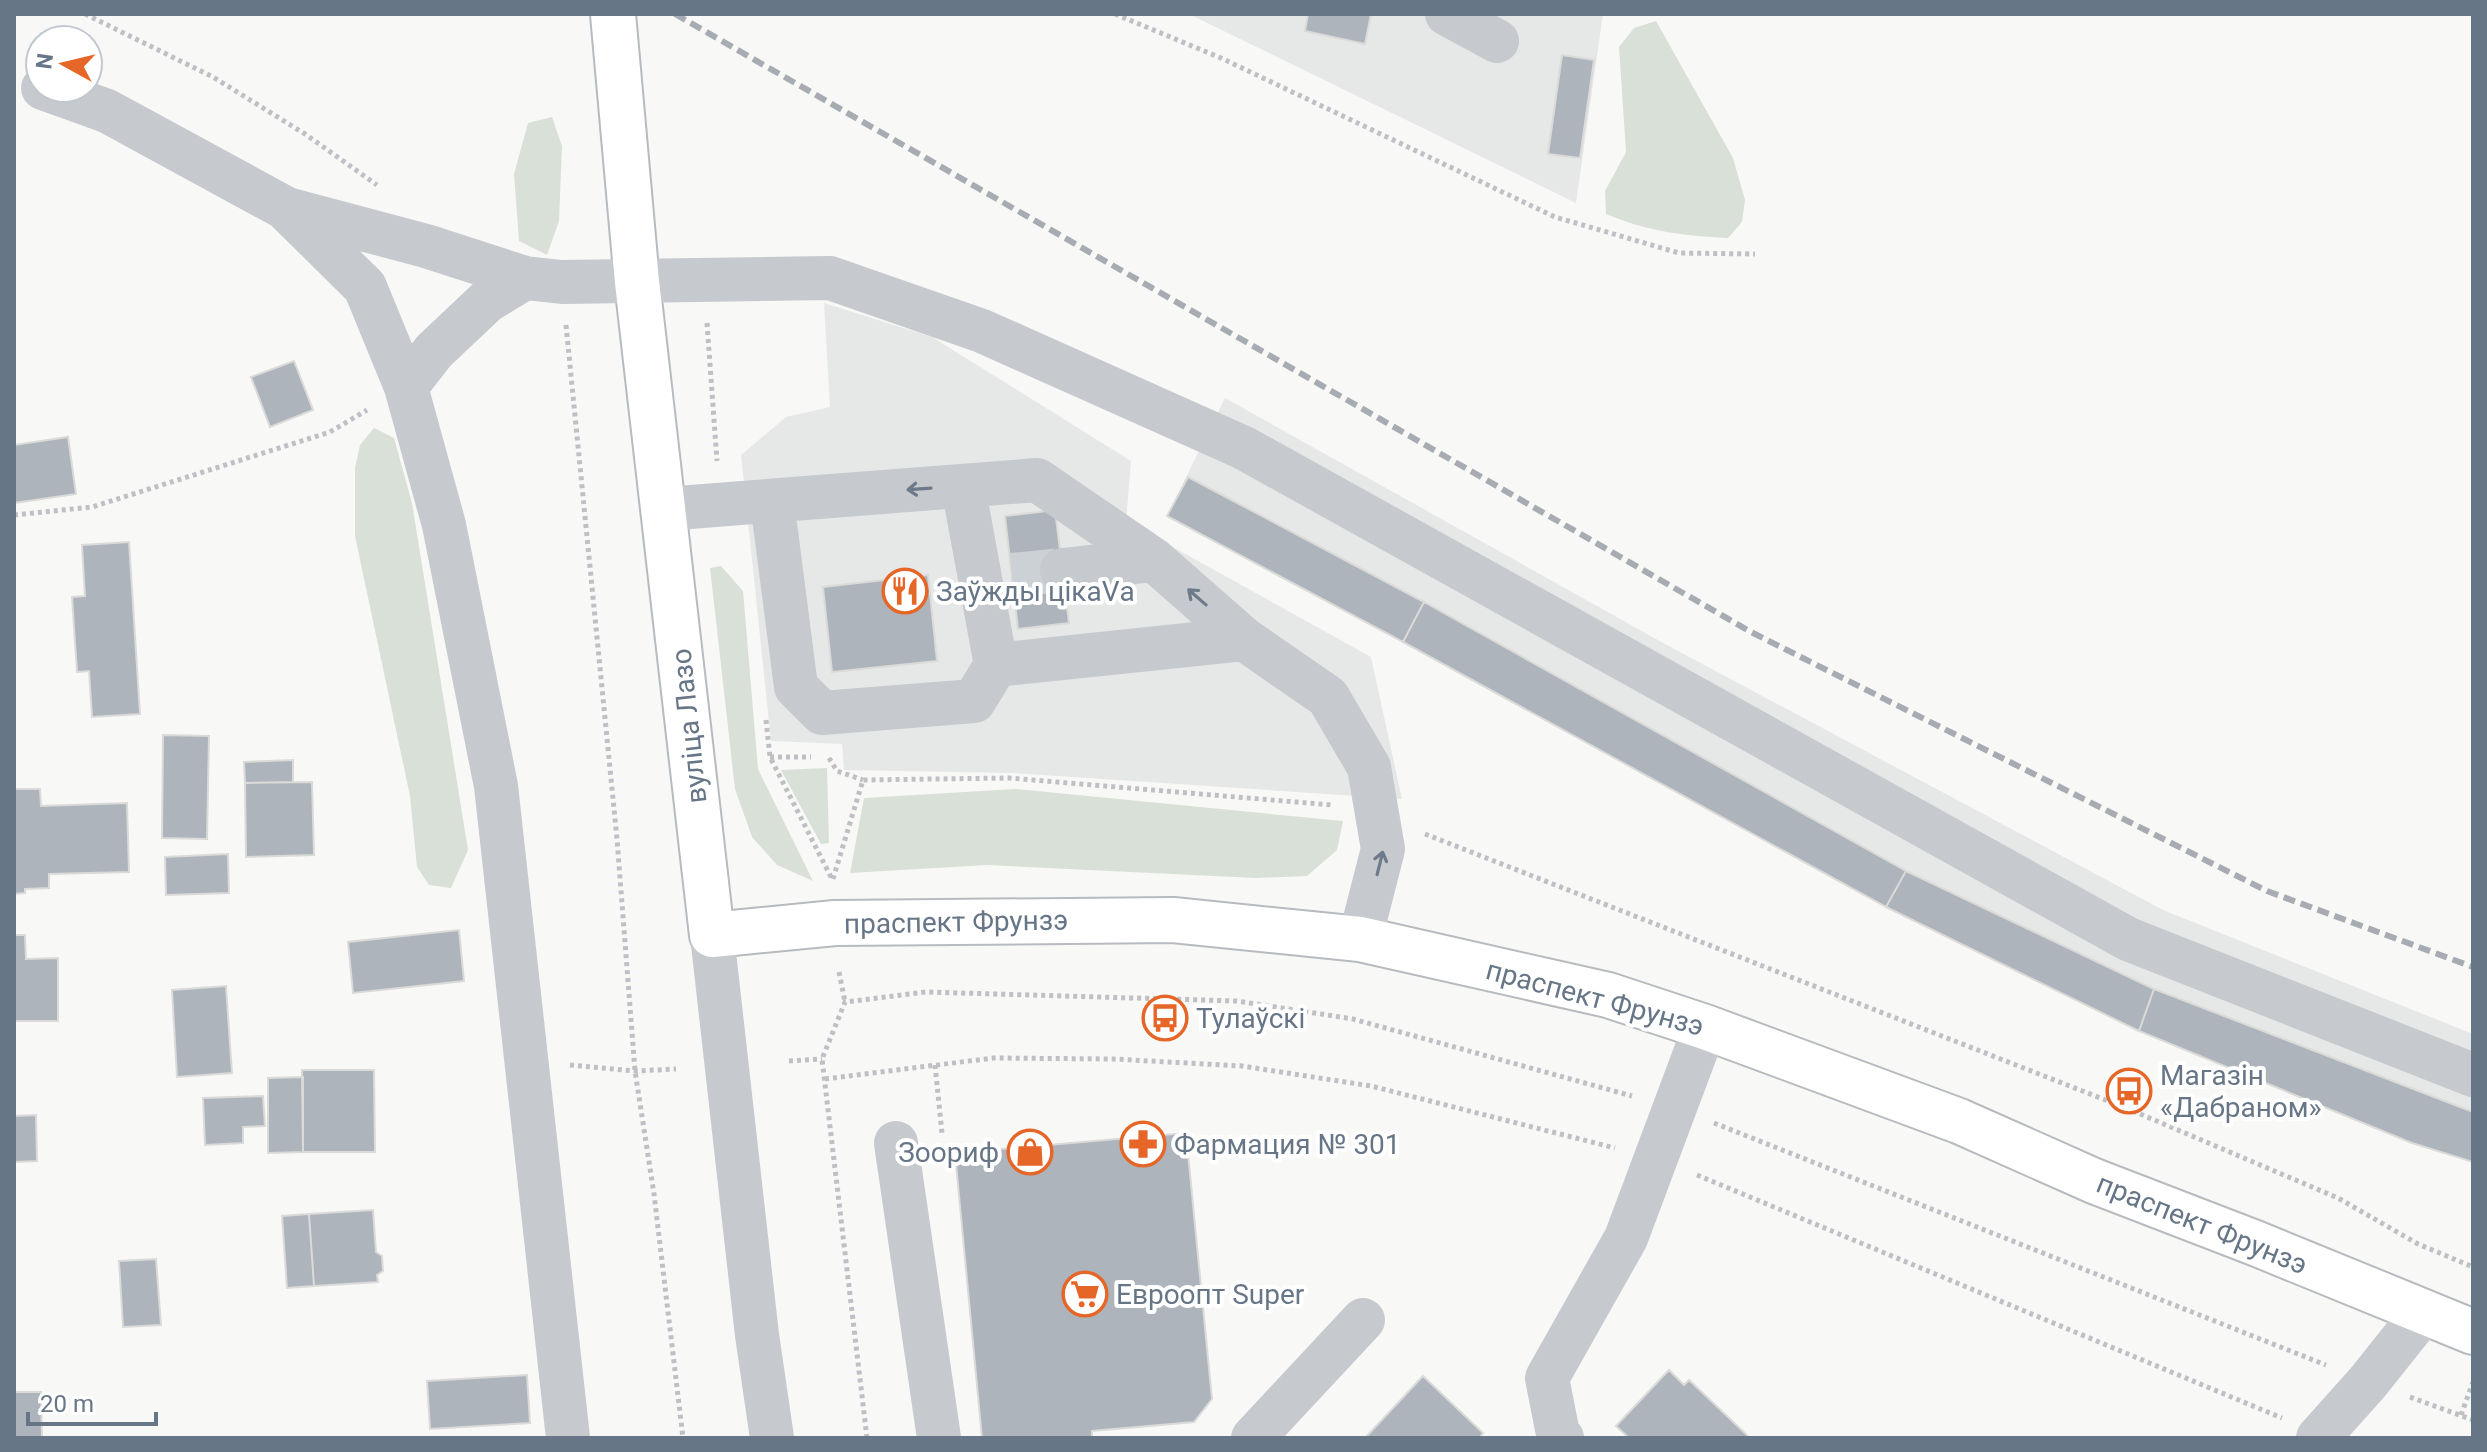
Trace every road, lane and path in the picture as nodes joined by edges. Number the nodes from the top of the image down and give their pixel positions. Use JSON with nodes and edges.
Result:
{"nodes":[{"id":1,"x":85,"y":14,"type":"edge"},
{"id":2,"x":613,"y":14,"type":"edge"},
{"id":3,"x":1115,"y":14,"type":"edge"},
{"id":4,"x":1447,"y":14,"type":"edge"},
{"id":5,"x":1497,"y":41,"type":"dead end"},
{"id":6,"x":87,"y":104,"type":"edge"},
{"id":7,"x":388,"y":193,"type":"dead end"},
{"id":8,"x":287,"y":209,"type":"junction"},
{"id":9,"x":1755,"y":254,"type":"dead end"},
{"id":10,"x":543,"y":280,"type":"junction"},
{"id":11,"x":637,"y":282,"type":"junction"},
{"id":12,"x":406,"y":387,"type":"junction"},
{"id":13,"x":963,"y":486,"type":"junction"},
{"id":14,"x":772,"y":501,"type":"junction"},
{"id":15,"x":665,"y":509,"type":"junction"},
{"id":16,"x":14,"y":515,"type":"edge"},
{"id":17,"x":1154,"y":560,"type":"junction"},
{"id":18,"x":1062,"y":570,"type":"tunnel mouth"},
{"id":19,"x":1244,"y":639,"type":"junction"},
{"id":20,"x":996,"y":665,"type":"junction"},
{"id":21,"x":770,"y":757,"type":"dead end"},
{"id":22,"x":863,"y":780,"type":"junction"},
{"id":23,"x":1377,"y":816,"type":"junction"},
{"id":24,"x":833,"y":880,"type":"dead end"},
{"id":25,"x":712,"y":935,"type":"junction"},
{"id":26,"x":1360,"y":939,"type":"junction"},
{"id":27,"x":839,"y":972,"type":"dead end"},
{"id":28,"x":926,"y":992,"type":"dead end"},
{"id":29,"x":845,"y":1002,"type":"junction"},
{"id":30,"x":1705,"y":1027,"type":"junction"},
{"id":31,"x":822,"y":1059,"type":"junction"},
{"id":32,"x":527,"y":1060,"type":"junction"},
{"id":33,"x":789,"y":1061,"type":"dead end"},
{"id":34,"x":676,"y":1069,"type":"dead end"},
{"id":35,"x":635,"y":1071,"type":"junction"},
{"id":36,"x":2473,"y":1075,"type":"edge"},
{"id":37,"x":825,"y":1079,"type":"junction"},
{"id":38,"x":941,"y":1122,"type":"dead end"},
{"id":39,"x":896,"y":1143,"type":"dead end"},
{"id":40,"x":2473,"y":1267,"type":"edge"},
{"id":41,"x":2423,"y":1313,"type":"junction"},
{"id":42,"x":1363,"y":1320,"type":"dead end"},
{"id":43,"x":2473,"y":1332,"type":"edge"},
{"id":44,"x":2368,"y":1382,"type":"junction"},
{"id":45,"x":2473,"y":1382,"type":"edge"},
{"id":46,"x":2461,"y":1415,"type":"junction"},
{"id":47,"x":2473,"y":1420,"type":"edge"},
{"id":48,"x":568,"y":1438,"type":"edge"},
{"id":49,"x":683,"y":1438,"type":"edge"},
{"id":50,"x":772,"y":1438,"type":"edge"},
{"id":51,"x":867,"y":1438,"type":"edge"},
{"id":52,"x":939,"y":1438,"type":"edge"},
{"id":53,"x":1253,"y":1438,"type":"edge"},
{"id":54,"x":1562,"y":1438,"type":"edge"},
{"id":55,"x":2318,"y":1438,"type":"edge"}],
"edges":[{"from":1,"to":7,"type":"path"},
{"from":2,"to":11,"type":"main road","name":"вуліца Лазо"},
{"from":3,"to":9,"type":"path"},
{"from":4,"to":5,"type":"street"},
{"from":6,"to":8,"type":"street"},
{"from":8,"to":10,"type":"street"},
{"from":8,"to":12,"type":"street"},
{"from":10,"to":11,"type":"street"},
{"from":10,"to":12,"type":"street"},
{"from":10,"to":35,"type":"path"},
{"from":11,"to":15,"type":"main road","name":"вуліца Лазо"},
{"from":11,"to":36,"type":"street"},
{"from":12,"to":16,"type":"path"},
{"from":12,"to":32,"type":"street"},
{"from":13,"to":14,"type":"street","one_way":true},
{"from":13,"to":17,"type":"street"},
{"from":13,"to":20,"type":"street"},
{"from":14,"to":15,"type":"street"},
{"from":14,"to":20,"type":"street"},
{"from":15,"to":25,"type":"main road","name":"вуліца Лазо"},
{"from":17,"to":18,"type":"street"},
{"from":19,"to":17,"type":"street","one_way":true},
{"from":19,"to":20,"type":"street"},
{"from":19,"to":23,"type":"street"},
{"from":21,"to":22,"type":"path"},
{"from":22,"to":23,"type":"path"},
{"from":22,"to":24,"type":"path"},
{"from":26,"to":23,"type":"street","one_way":true},
{"from":23,"to":40,"type":"path"},
{"from":25,"to":26,"type":"main road","name":"праспект Фрунзэ"},
{"from":25,"to":50,"type":"street","name":"вуліца Лазо"},
{"from":26,"to":30,"type":"main road","name":"праспект Фрунзэ"},
{"from":27,"to":29,"type":"path"},
{"from":28,"to":29,"type":"path"},
{"from":29,"to":31,"type":"path"},
{"from":30,"to":41,"type":"main road","name":"праспект Фрунзэ"},
{"from":30,"to":54,"type":"street"},
{"from":31,"to":33,"type":"path"},
{"from":31,"to":37,"type":"path"},
{"from":32,"to":35,"type":"path"},
{"from":32,"to":48,"type":"street"},
{"from":34,"to":35,"type":"path"},
{"from":35,"to":49,"type":"path"},
{"from":37,"to":38,"type":"path"},
{"from":37,"to":51,"type":"path"},
{"from":39,"to":52,"type":"street"},
{"from":41,"to":43,"type":"main road","name":"праспект Фрунзэ"},
{"from":41,"to":44,"type":"street"},
{"from":42,"to":53,"type":"street"},
{"from":44,"to":46,"type":"path"},
{"from":44,"to":55,"type":"street"},
{"from":45,"to":46,"type":"path"},
{"from":46,"to":47,"type":"path"}]}
